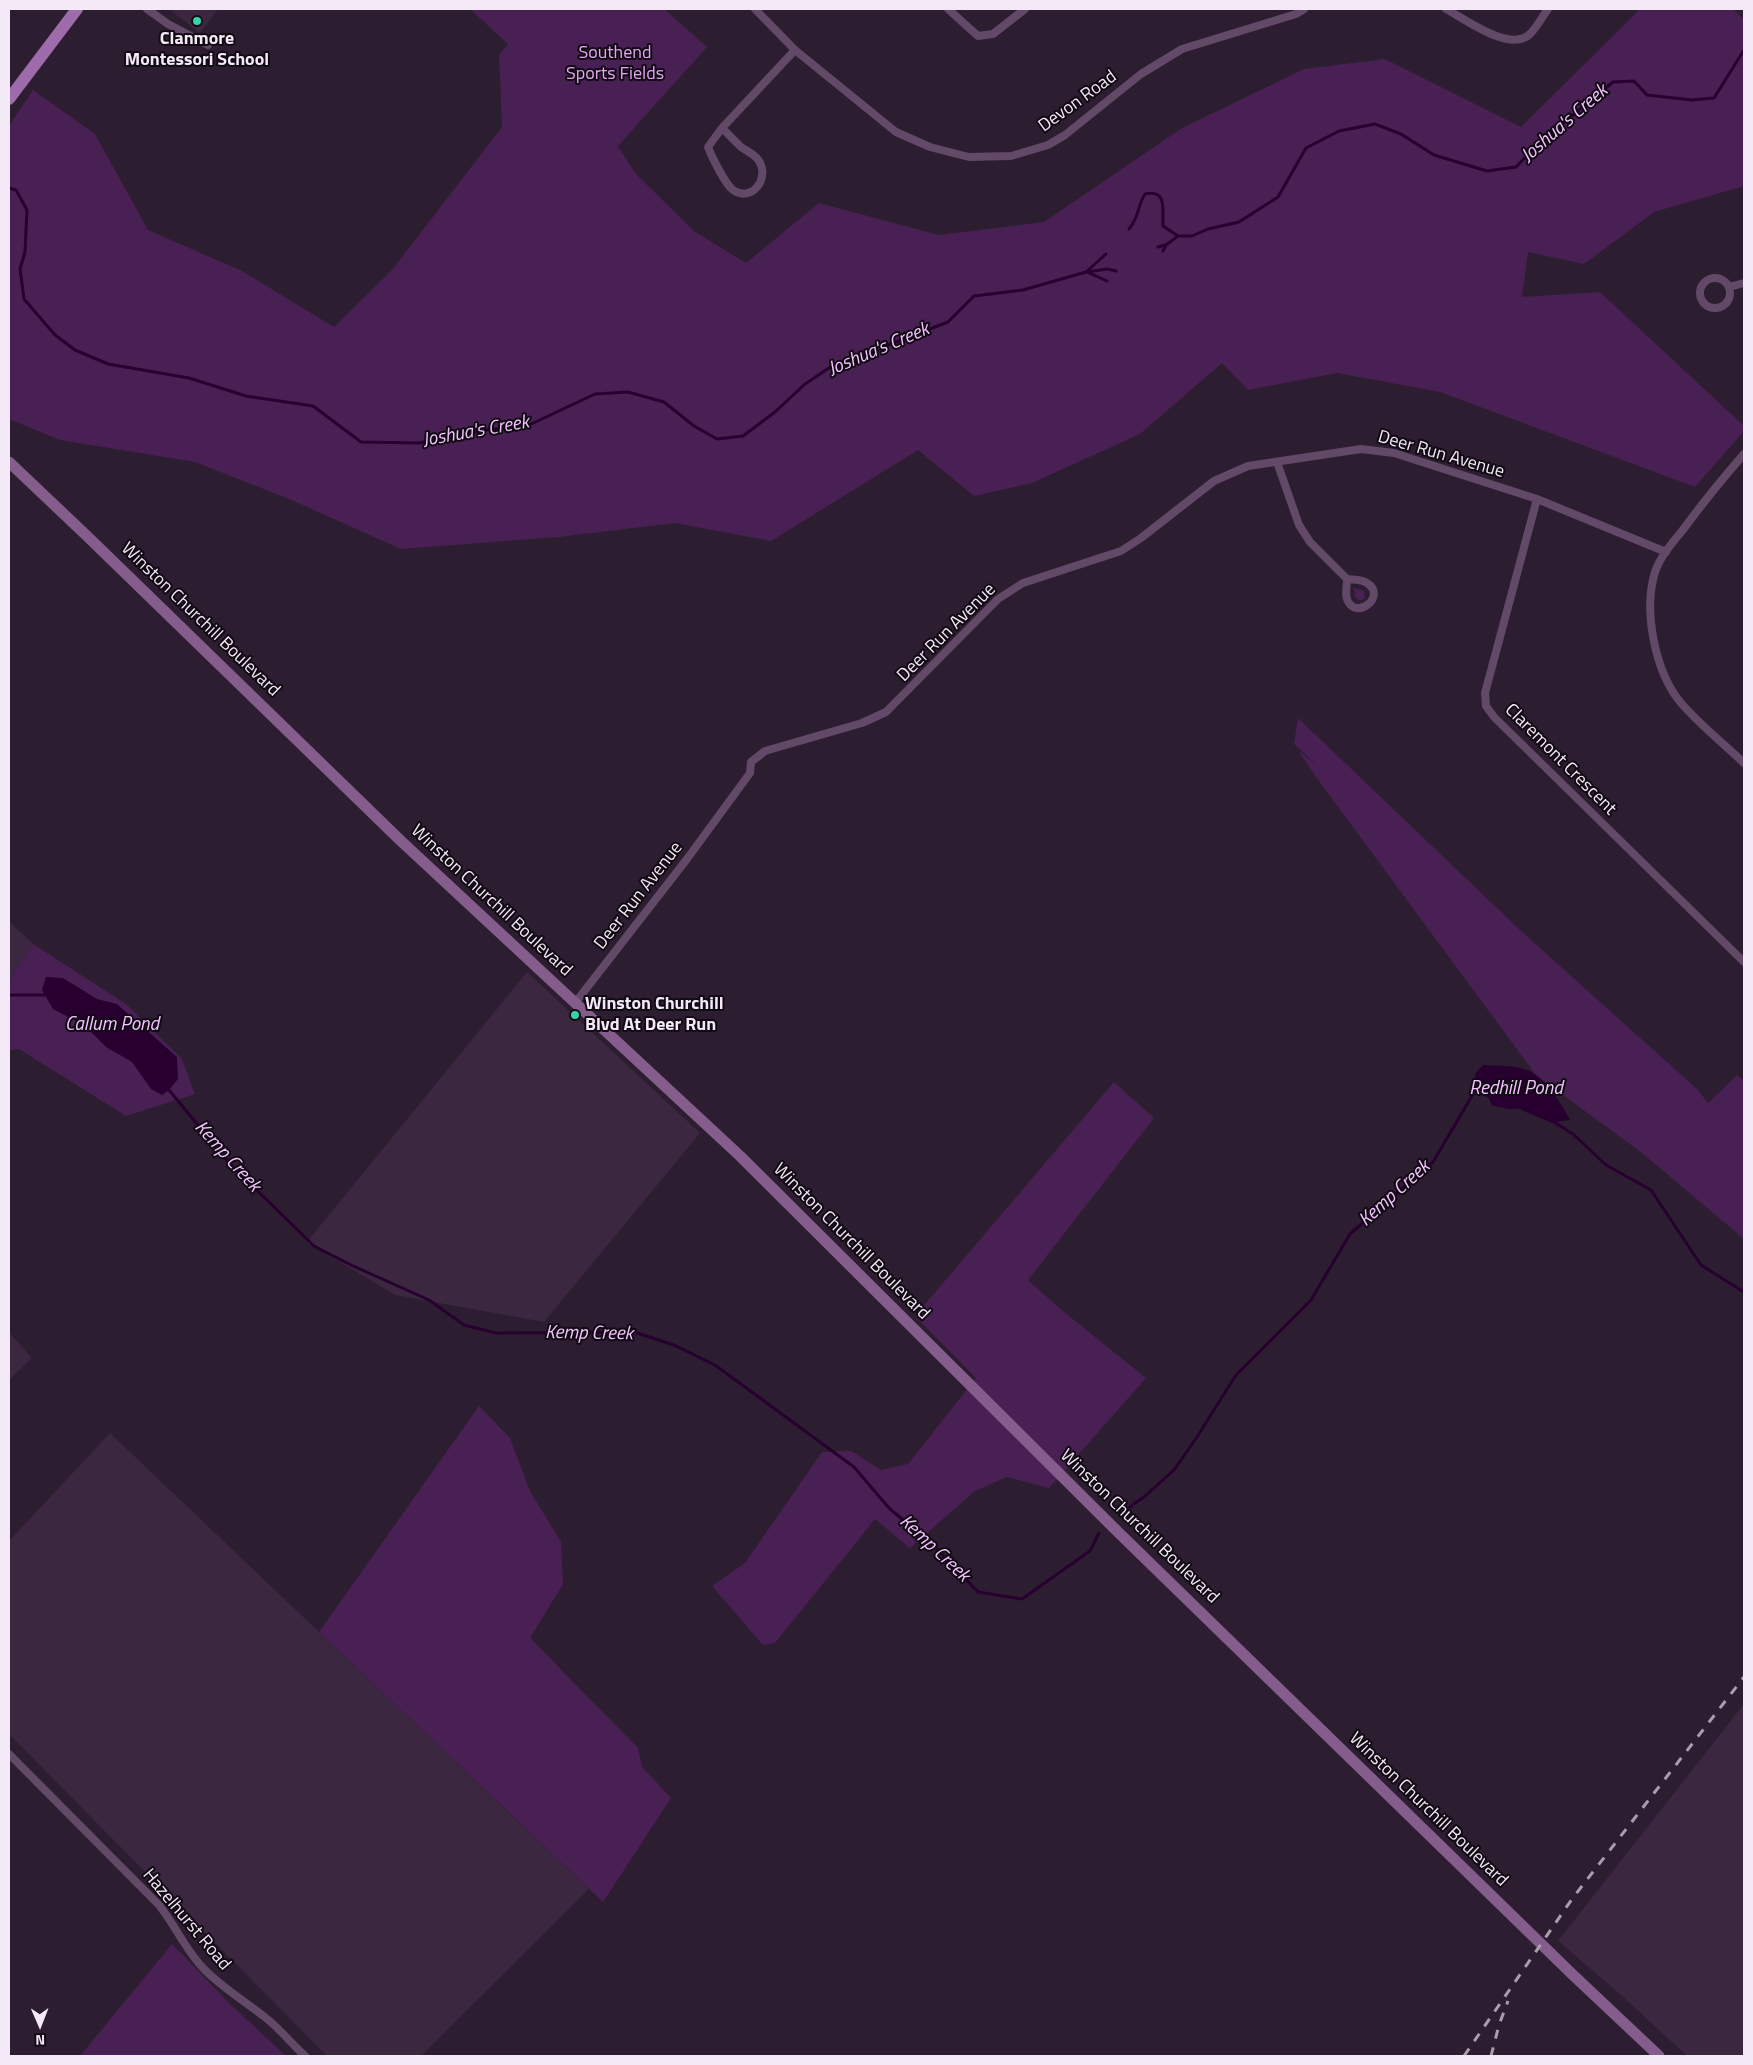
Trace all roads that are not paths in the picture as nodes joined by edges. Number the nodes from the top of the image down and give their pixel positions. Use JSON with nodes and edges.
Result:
{"nodes":[{"id":1,"x":76,"y":9,"type":"edge"},
{"id":2,"x":148,"y":9,"type":"edge"},
{"id":3,"x":755,"y":9,"type":"edge"},
{"id":4,"x":948,"y":9,"type":"edge"},
{"id":5,"x":1025,"y":9,"type":"edge"},
{"id":6,"x":1304,"y":9,"type":"edge"},
{"id":7,"x":1446,"y":9,"type":"edge"},
{"id":8,"x":1548,"y":9,"type":"edge"},
{"id":9,"x":208,"y":45,"type":"dead end"},
{"id":10,"x":795,"y":50,"type":"junction"},
{"id":11,"x":10,"y":95,"type":"edge"},
{"id":12,"x":722,"y":128,"type":"junction"},
{"id":13,"x":1744,"y":283,"type":"edge"},
{"id":14,"x":1729,"y":287,"type":"junction"},
{"id":15,"x":1744,"y":454,"type":"edge"},
{"id":16,"x":9,"y":462,"type":"edge"},
{"id":17,"x":1277,"y":462,"type":"junction"},
{"id":18,"x":1537,"y":499,"type":"junction"},
{"id":19,"x":1666,"y":552,"type":"junction"},
{"id":20,"x":1347,"y":579,"type":"dead end"},
{"id":21,"x":1744,"y":763,"type":"edge"},
{"id":22,"x":1744,"y":962,"type":"edge"},
{"id":23,"x":575,"y":1003,"type":"junction"},
{"id":24,"x":9,"y":1754,"type":"edge"},
{"id":25,"x":305,"y":2056,"type":"edge"},
{"id":26,"x":1659,"y":2056,"type":"edge"}],
"edges":[{"from":1,"to":11,"type":"main road"},
{"from":2,"to":9,"type":"street"},
{"from":3,"to":10,"type":"street","name":"Devon Road"},
{"from":4,"to":5,"type":"street"},
{"from":6,"to":10,"type":"street","name":"Devon Road"},
{"from":7,"to":8,"type":"street"},
{"from":10,"to":12,"type":"street"},
{"from":12,"to":12,"type":"street"},
{"from":13,"to":14,"type":"street"},
{"from":14,"to":14,"type":"street"},
{"from":15,"to":19,"type":"street"},
{"from":16,"to":23,"type":"main road","name":"Winston Churchill Boulevard"},
{"from":17,"to":18,"type":"street","name":"Deer Run Avenue"},
{"from":17,"to":20,"type":"street"},
{"from":17,"to":23,"type":"street","name":"Deer Run Avenue"},
{"from":18,"to":19,"type":"street","name":"Deer Run Avenue"},
{"from":18,"to":22,"type":"street","name":"Claremont Crescent"},
{"from":19,"to":21,"type":"street"},
{"from":23,"to":26,"type":"main road","name":"Winston Churchill Boulevard"},
{"from":24,"to":25,"type":"street","name":"Hazelhurst Road"}]}
